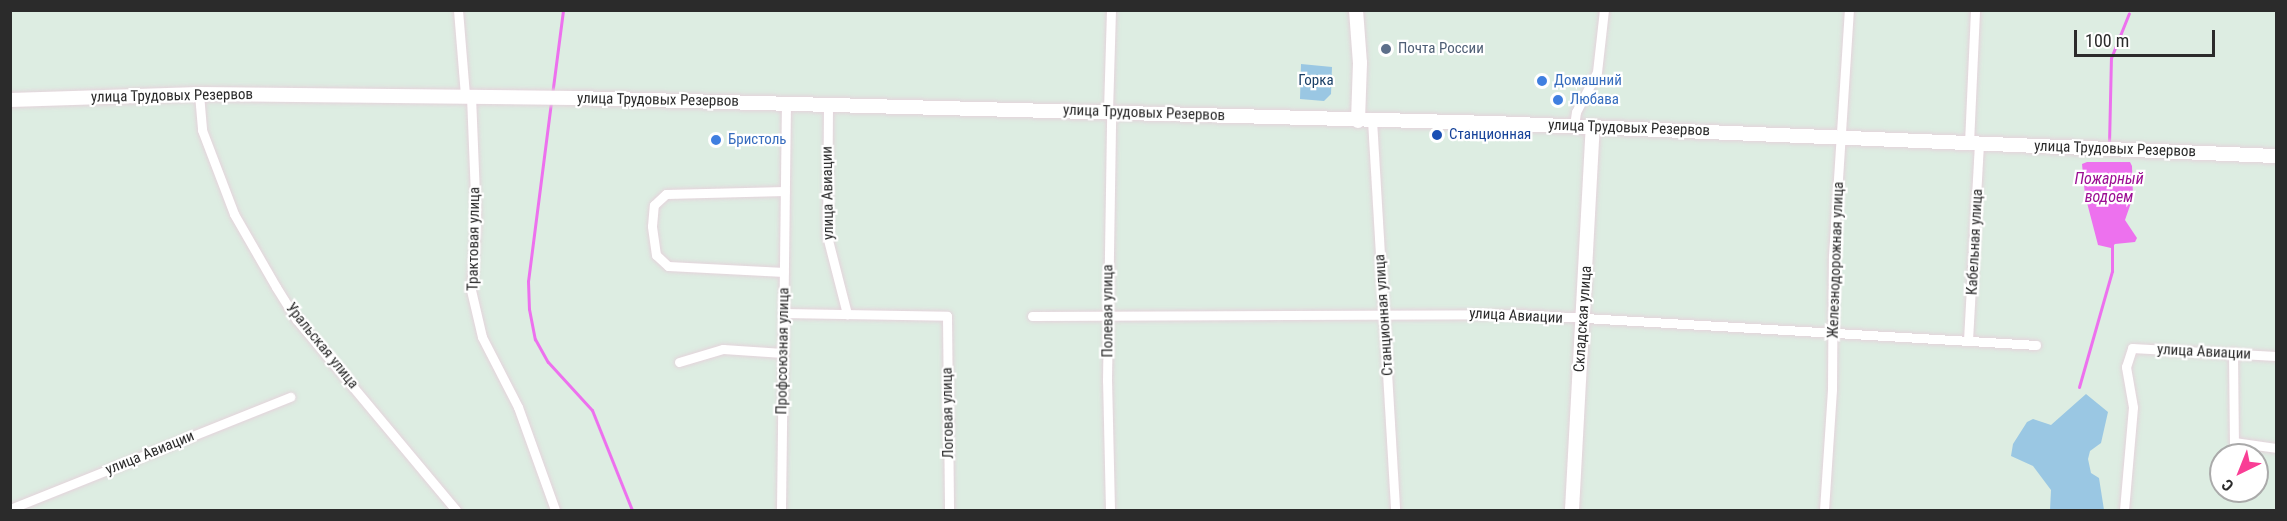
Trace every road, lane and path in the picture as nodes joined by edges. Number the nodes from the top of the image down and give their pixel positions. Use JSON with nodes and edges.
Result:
{"nodes":[{"id":1,"x":458,"y":10,"type":"edge"},
{"id":2,"x":1111,"y":10,"type":"edge"},
{"id":3,"x":1356,"y":10,"type":"edge"},
{"id":4,"x":1604,"y":10,"type":"edge"},
{"id":5,"x":1849,"y":10,"type":"edge"},
{"id":6,"x":1975,"y":10,"type":"edge"},
{"id":7,"x":199,"y":94,"type":"junction"},
{"id":8,"x":468,"y":96,"type":"junction"},
{"id":9,"x":10,"y":100,"type":"edge"},
{"id":10,"x":786,"y":104,"type":"junction"},
{"id":11,"x":828,"y":105,"type":"junction"},
{"id":12,"x":1109,"y":112,"type":"junction"},
{"id":13,"x":1365,"y":121,"type":"junction"},
{"id":14,"x":1574,"y":126,"type":"junction"},
{"id":15,"x":1593,"y":127,"type":"junction"},
{"id":16,"x":1842,"y":137,"type":"junction"},
{"id":17,"x":1974,"y":143,"type":"junction"},
{"id":18,"x":2277,"y":156,"type":"edge"},
{"id":19,"x":785,"y":190,"type":"junction"},
{"id":20,"x":784,"y":272,"type":"junction"},
{"id":21,"x":1384,"y":312,"type":"junction"},
{"id":22,"x":783,"y":313,"type":"junction"},
{"id":23,"x":847,"y":314,"type":"junction"},
{"id":24,"x":1108,"y":315,"type":"junction"},
{"id":25,"x":1032,"y":316,"type":"dead end"},
{"id":26,"x":1583,"y":319,"type":"junction"},
{"id":27,"x":1832,"y":331,"type":"junction"},
{"id":28,"x":1968,"y":340,"type":"junction"},
{"id":29,"x":2036,"y":345,"type":"dead end"},
{"id":30,"x":2233,"y":352,"type":"junction"},
{"id":31,"x":783,"y":353,"type":"junction"},
{"id":32,"x":2277,"y":356,"type":"edge"},
{"id":33,"x":679,"y":362,"type":"dead end"},
{"id":34,"x":290,"y":397,"type":"dead end"},
{"id":35,"x":2277,"y":448,"type":"edge"},
{"id":36,"x":10,"y":509,"type":"edge"},
{"id":37,"x":456,"y":510,"type":"edge"},
{"id":38,"x":555,"y":510,"type":"edge"},
{"id":39,"x":780,"y":510,"type":"edge"},
{"id":40,"x":949,"y":510,"type":"edge"},
{"id":41,"x":1110,"y":510,"type":"edge"},
{"id":42,"x":1395,"y":510,"type":"edge"},
{"id":43,"x":1572,"y":510,"type":"edge"},
{"id":44,"x":1824,"y":510,"type":"edge"},
{"id":45,"x":2124,"y":510,"type":"edge"}],
"edges":[{"from":1,"to":8,"type":"street","name":"Трактовая улица"},
{"from":2,"to":12,"type":"street","name":"Полевая улица"},
{"from":3,"to":13,"type":"main road","name":"Станционная улица"},
{"from":4,"to":14,"type":"street"},
{"from":5,"to":16,"type":"street","name":"Железнодорожная улица"},
{"from":6,"to":17,"type":"street","name":"Кабельная улица"},
{"from":7,"to":8,"type":"main road","name":"улица Трудовых Резервов"},
{"from":7,"to":9,"type":"main road","name":"улица Трудовых Резервов"},
{"from":7,"to":37,"type":"street","name":"Уральская улица"},
{"from":8,"to":10,"type":"main road","name":"улица Трудовых Резервов"},
{"from":8,"to":38,"type":"street","name":"Трактовая улица"},
{"from":10,"to":11,"type":"main road","name":"улица Трудовых Резервов"},
{"from":10,"to":19,"type":"street","name":"Профсоюзная улица"},
{"from":11,"to":12,"type":"main road","name":"улица Трудовых Резервов"},
{"from":11,"to":23,"type":"street","name":"улица Авиации"},
{"from":12,"to":13,"type":"main road","name":"улица Трудовых Резервов"},
{"from":12,"to":24,"type":"street","name":"Полевая улица"},
{"from":13,"to":14,"type":"main road","name":"улица Трудовых Резервов"},
{"from":13,"to":21,"type":"street","name":"Станционная улица"},
{"from":14,"to":15,"type":"main road","name":"улица Трудовых Резервов"},
{"from":15,"to":16,"type":"main road","name":"улица Трудовых Резервов"},
{"from":15,"to":26,"type":"main road","name":"Складская улица"},
{"from":16,"to":17,"type":"main road","name":"улица Трудовых Резервов"},
{"from":16,"to":27,"type":"street","name":"Железнодорожная улица"},
{"from":17,"to":18,"type":"main road","name":"улица Трудовых Резервов"},
{"from":17,"to":28,"type":"street","name":"Кабельная улица"},
{"from":19,"to":20,"type":"street","name":"Профсоюзная улица"},
{"from":19,"to":20,"type":"street"},
{"from":20,"to":22,"type":"street","name":"Профсоюзная улица"},
{"from":21,"to":24,"type":"street","name":"улица Авиации"},
{"from":21,"to":26,"type":"street","name":"улица Авиации"},
{"from":21,"to":42,"type":"street","name":"Станционная улица"},
{"from":22,"to":23,"type":"street"},
{"from":22,"to":31,"type":"street","name":"Профсоюзная улица"},
{"from":23,"to":40,"type":"street","name":"Логовая улица"},
{"from":24,"to":25,"type":"street","name":"улица Авиации"},
{"from":24,"to":41,"type":"street","name":"Полевая улица"},
{"from":26,"to":27,"type":"street","name":"улица Авиации"},
{"from":26,"to":43,"type":"main road","name":"Складская улица"},
{"from":27,"to":28,"type":"street","name":"улица Авиации"},
{"from":27,"to":44,"type":"street","name":"Железнодорожная улица"},
{"from":28,"to":29,"type":"street","name":"улица Авиации"},
{"from":30,"to":32,"type":"street","name":"улица Авиации"},
{"from":30,"to":35,"type":"street"},
{"from":30,"to":45,"type":"street","name":"улица Авиации"},
{"from":31,"to":33,"type":"street"},
{"from":31,"to":39,"type":"street","name":"Профсоюзная улица"},
{"from":34,"to":36,"type":"street","name":"улица Авиации"}]}
